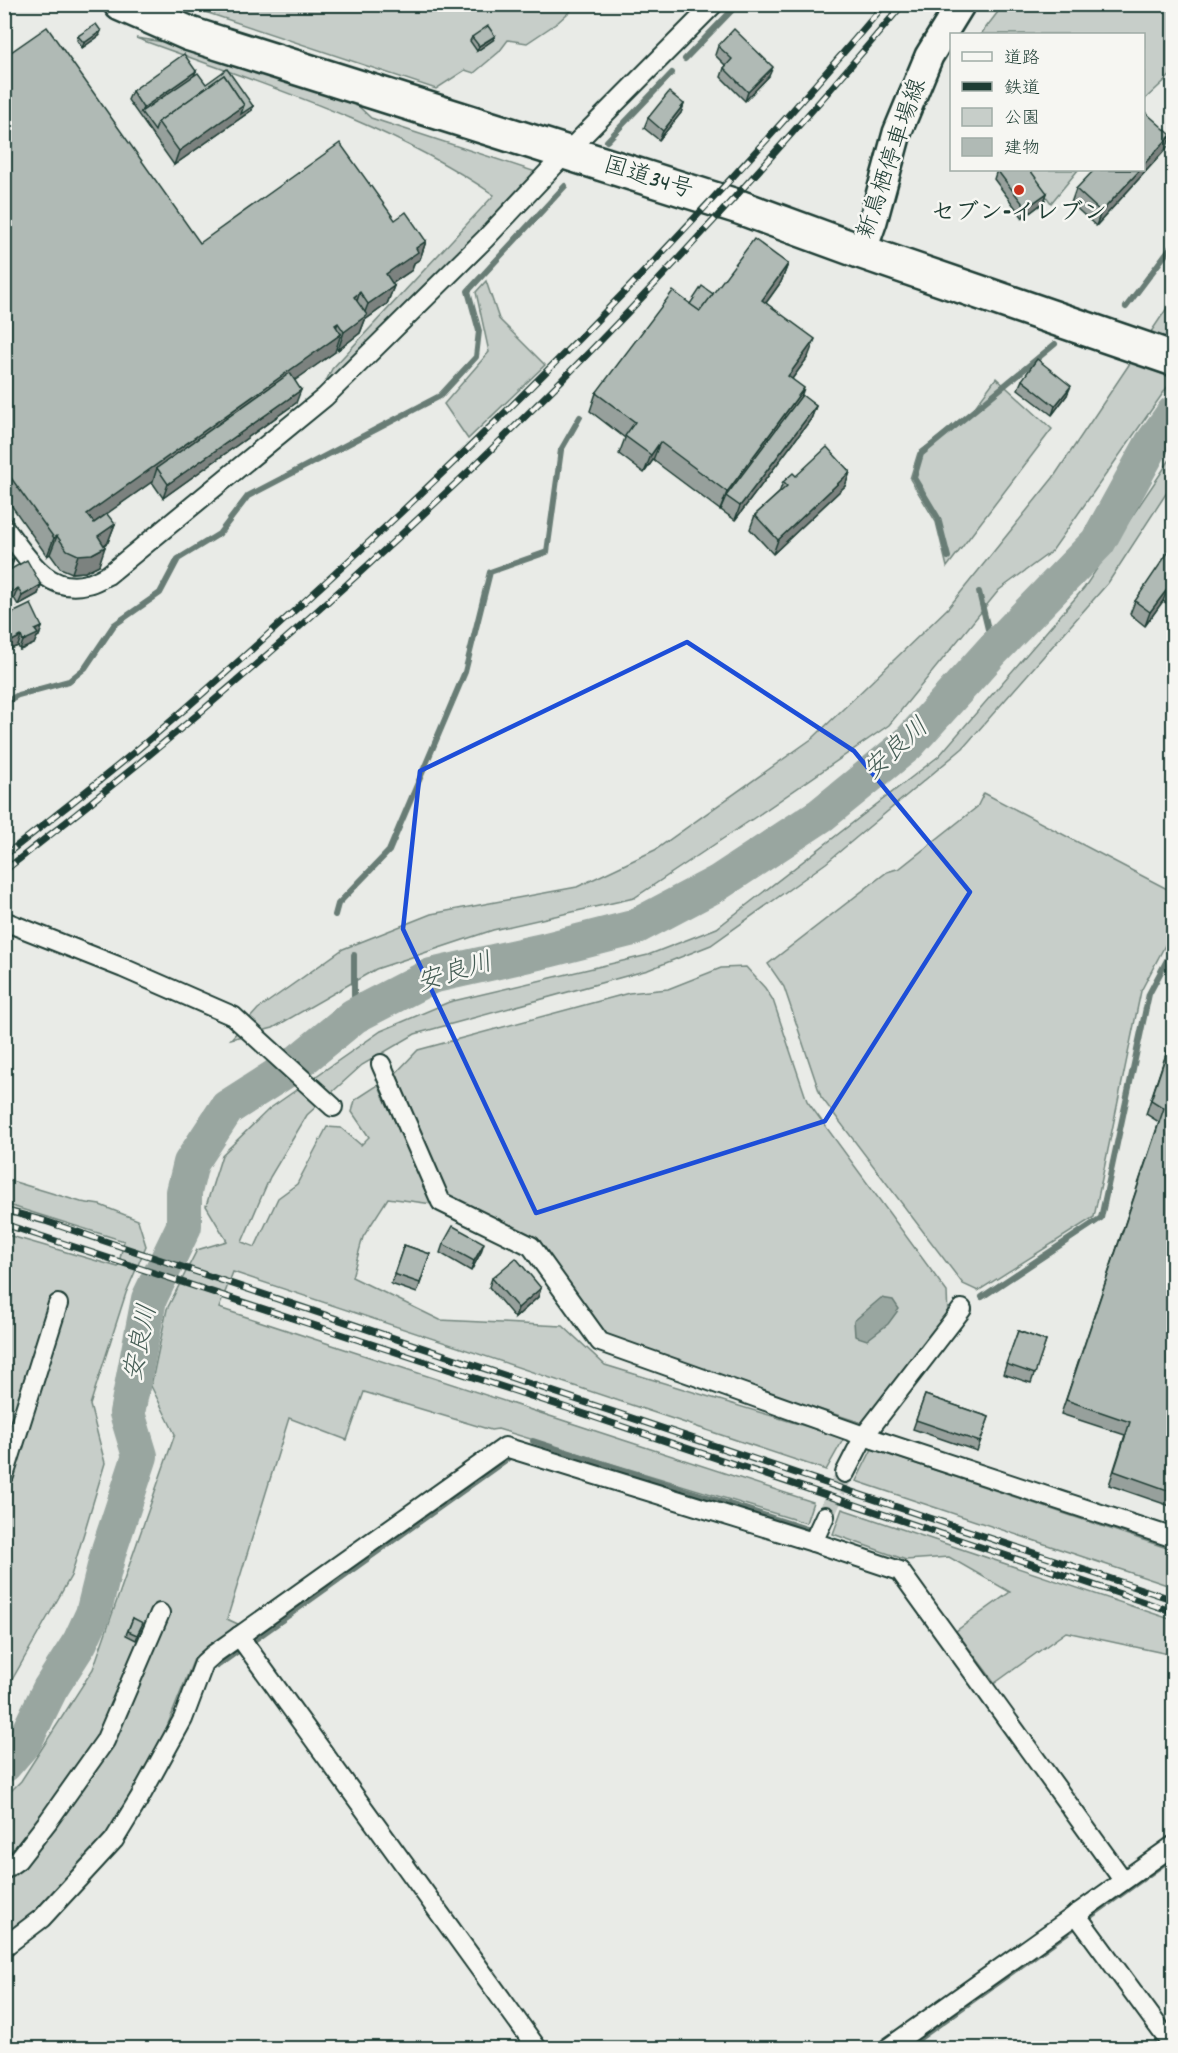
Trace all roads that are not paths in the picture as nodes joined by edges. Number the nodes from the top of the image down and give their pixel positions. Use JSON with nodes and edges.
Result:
{"nodes":[{"id":1,"x":121,"y":4,"type":"edge"},
{"id":2,"x":714,"y":4,"type":"edge"},
{"id":3,"x":961,"y":4,"type":"edge"},
{"id":4,"x":566,"y":153,"type":"junction"},
{"id":5,"x":862,"y":252,"type":"junction"},
{"id":6,"x":1173,"y":359,"type":"edge"},
{"id":7,"x":4,"y":527,"type":"edge"},
{"id":8,"x":4,"y":921,"type":"edge"},
{"id":9,"x":381,"y":1064,"type":"dead end"},
{"id":10,"x":329,"y":1103,"type":"dead end"},
{"id":11,"x":58,"y":1305,"type":"dead end"},
{"id":12,"x":962,"y":1309,"type":"dead end"},
{"id":13,"x":864,"y":1436,"type":"junction"},
{"id":14,"x":845,"y":1473,"type":"tunnel mouth"},
{"id":15,"x":4,"y":1476,"type":"edge"},
{"id":16,"x":825,"y":1516,"type":"tunnel mouth"},
{"id":17,"x":1173,"y":1538,"type":"edge"},
{"id":18,"x":813,"y":1542,"type":"junction"},
{"id":19,"x":160,"y":1612,"type":"dead end"},
{"id":20,"x":239,"y":1636,"type":"junction"},
{"id":21,"x":1173,"y":1845,"type":"edge"},
{"id":22,"x":4,"y":1869,"type":"edge"},
{"id":23,"x":1123,"y":1880,"type":"junction"},
{"id":24,"x":1076,"y":1914,"type":"junction"},
{"id":25,"x":4,"y":1947,"type":"edge"},
{"id":26,"x":1173,"y":2048,"type":"edge"},
{"id":27,"x":537,"y":2049,"type":"edge"},
{"id":28,"x":888,"y":2049,"type":"edge"}],
"edges":[{"from":1,"to":4,"type":"highway","name":"国道34号"},
{"from":2,"to":4,"type":"street"},
{"from":3,"to":5,"type":"main road","name":"新鳥栖停車場線"},
{"from":4,"to":5,"type":"highway","name":"国道34号"},
{"from":4,"to":7,"type":"street"},
{"from":5,"to":6,"type":"highway","name":"国道34号"},
{"from":8,"to":10,"type":"street"},
{"from":9,"to":13,"type":"street"},
{"from":11,"to":15,"type":"street"},
{"from":12,"to":13,"type":"street"},
{"from":13,"to":14,"type":"street"},
{"from":13,"to":17,"type":"street"},
{"from":16,"to":18,"type":"street"},
{"from":18,"to":20,"type":"street"},
{"from":18,"to":23,"type":"street"},
{"from":19,"to":22,"type":"street"},
{"from":20,"to":25,"type":"street"},
{"from":20,"to":27,"type":"street"},
{"from":21,"to":23,"type":"street"},
{"from":23,"to":24,"type":"street"},
{"from":24,"to":26,"type":"street"},
{"from":24,"to":28,"type":"street"}]}
